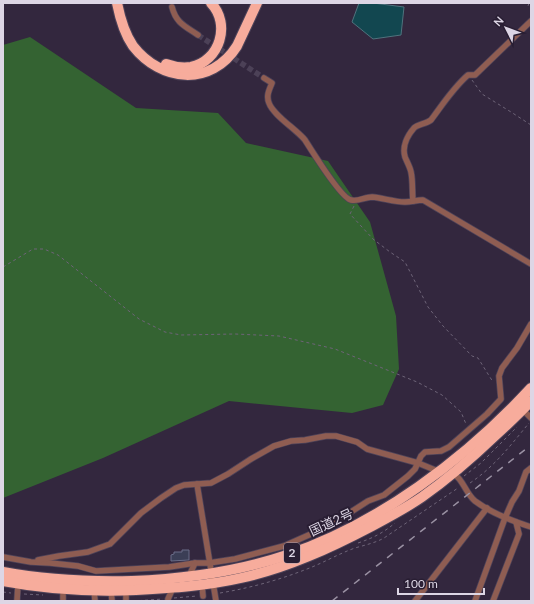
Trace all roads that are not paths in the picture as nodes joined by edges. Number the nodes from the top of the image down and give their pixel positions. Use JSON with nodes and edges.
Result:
{"nodes":[{"id":1,"x":211,"y":3,"type":"edge"},
{"id":2,"x":257,"y":3,"type":"edge"},
{"id":3,"x":120,"y":4,"type":"edge"},
{"id":4,"x":172,"y":7,"type":"dead end"},
{"id":5,"x":531,"y":21,"type":"edge"},
{"id":6,"x":198,"y":35,"type":"tunnel mouth"},
{"id":7,"x":264,"y":78,"type":"tunnel mouth"},
{"id":8,"x":413,"y":200,"type":"junction"},
{"id":9,"x":531,"y":264,"type":"edge"},
{"id":10,"x":531,"y":324,"type":"edge"},
{"id":11,"x":531,"y":388,"type":"edge"},
{"id":12,"x":531,"y":401,"type":"edge"},
{"id":13,"x":522,"y":410,"type":"junction"},
{"id":14,"x":531,"y":418,"type":"edge"},
{"id":15,"x":418,"y":463,"type":"junction"},
{"id":16,"x":531,"y":468,"type":"edge"},
{"id":17,"x":439,"y":472,"type":"junction"},
{"id":18,"x":453,"y":474,"type":"junction"},
{"id":19,"x":197,"y":484,"type":"junction"},
{"id":20,"x":487,"y":508,"type":"junction"},
{"id":21,"x":505,"y":518,"type":"junction"},
{"id":22,"x":516,"y":522,"type":"junction"},
{"id":23,"x":531,"y":527,"type":"edge"},
{"id":24,"x":3,"y":557,"type":"edge"},
{"id":25,"x":31,"y":562,"type":"junction"},
{"id":26,"x":195,"y":563,"type":"junction"},
{"id":27,"x":209,"y":563,"type":"junction"},
{"id":28,"x":3,"y":572,"type":"edge"},
{"id":29,"x":189,"y":576,"type":"junction"},
{"id":30,"x":212,"y":578,"type":"junction"},
{"id":31,"x":3,"y":581,"type":"edge"},
{"id":32,"x":18,"y":584,"type":"junction"},
{"id":33,"x":202,"y":585,"type":"junction"},
{"id":34,"x":63,"y":588,"type":"junction"},
{"id":35,"x":173,"y":588,"type":"junction"},
{"id":36,"x":94,"y":590,"type":"junction"},
{"id":37,"x":111,"y":590,"type":"junction"},
{"id":38,"x":126,"y":590,"type":"junction"},
{"id":39,"x":203,"y":596,"type":"dead end"},
{"id":40,"x":168,"y":599,"type":"dead end"},
{"id":41,"x":17,"y":601,"type":"edge"},
{"id":42,"x":63,"y":601,"type":"edge"},
{"id":43,"x":95,"y":601,"type":"edge"},
{"id":44,"x":112,"y":601,"type":"edge"},
{"id":45,"x":126,"y":601,"type":"edge"},
{"id":46,"x":216,"y":601,"type":"edge"},
{"id":47,"x":415,"y":601,"type":"edge"},
{"id":48,"x":475,"y":601,"type":"edge"},
{"id":49,"x":493,"y":601,"type":"edge"}],
"edges":[{"from":1,"to":3,"type":"highway"},
{"from":2,"to":3,"type":"highway"},
{"from":4,"to":6,"type":"street"},
{"from":5,"to":8,"type":"street"},
{"from":7,"to":8,"type":"street"},
{"from":8,"to":9,"type":"street"},
{"from":10,"to":15,"type":"street"},
{"from":11,"to":17,"type":"highway","name":"国道2号","number":"2"},
{"from":12,"to":13,"type":"highway","name":"国道2号","number":"2"},
{"from":13,"to":14,"type":"street"},
{"from":13,"to":18,"type":"highway","name":"国道2号","number":"2"},
{"from":15,"to":17,"type":"street"},
{"from":15,"to":19,"type":"street"},
{"from":15,"to":27,"type":"street"},
{"from":16,"to":21,"type":"street"},
{"from":17,"to":18,"type":"street"},
{"from":17,"to":30,"type":"highway","name":"国道2号","number":"2"},
{"from":18,"to":20,"type":"street"},
{"from":18,"to":30,"type":"highway","name":"国道2号","number":"2"},
{"from":19,"to":25,"type":"street"},
{"from":19,"to":27,"type":"street"},
{"from":20,"to":21,"type":"street"},
{"from":20,"to":47,"type":"street"},
{"from":21,"to":22,"type":"street"},
{"from":21,"to":48,"type":"street"},
{"from":22,"to":23,"type":"street"},
{"from":22,"to":49,"type":"street"},
{"from":24,"to":25,"type":"street"},
{"from":25,"to":26,"type":"street"},
{"from":26,"to":27,"type":"street"},
{"from":26,"to":29,"type":"street"},
{"from":27,"to":30,"type":"street"},
{"from":28,"to":29,"type":"highway","name":"国道2号","number":"2"},
{"from":29,"to":30,"type":"highway","name":"国道2号","number":"2"},
{"from":30,"to":33,"type":"highway","name":"国道2号","number":"2"},
{"from":30,"to":46,"type":"street"},
{"from":31,"to":32,"type":"highway","name":"国道2号","number":"2"},
{"from":32,"to":34,"type":"highway","name":"国道2号","number":"2"},
{"from":32,"to":41,"type":"street"},
{"from":33,"to":35,"type":"highway","name":"国道2号","number":"2"},
{"from":33,"to":39,"type":"street"},
{"from":34,"to":36,"type":"highway","name":"国道2号","number":"2"},
{"from":34,"to":42,"type":"street"},
{"from":35,"to":38,"type":"highway","name":"国道2号","number":"2"},
{"from":35,"to":40,"type":"street"},
{"from":36,"to":37,"type":"highway","name":"国道2号","number":"2"},
{"from":36,"to":43,"type":"street"},
{"from":37,"to":38,"type":"highway","name":"国道2号","number":"2"},
{"from":37,"to":44,"type":"street"},
{"from":38,"to":45,"type":"street"}]}
